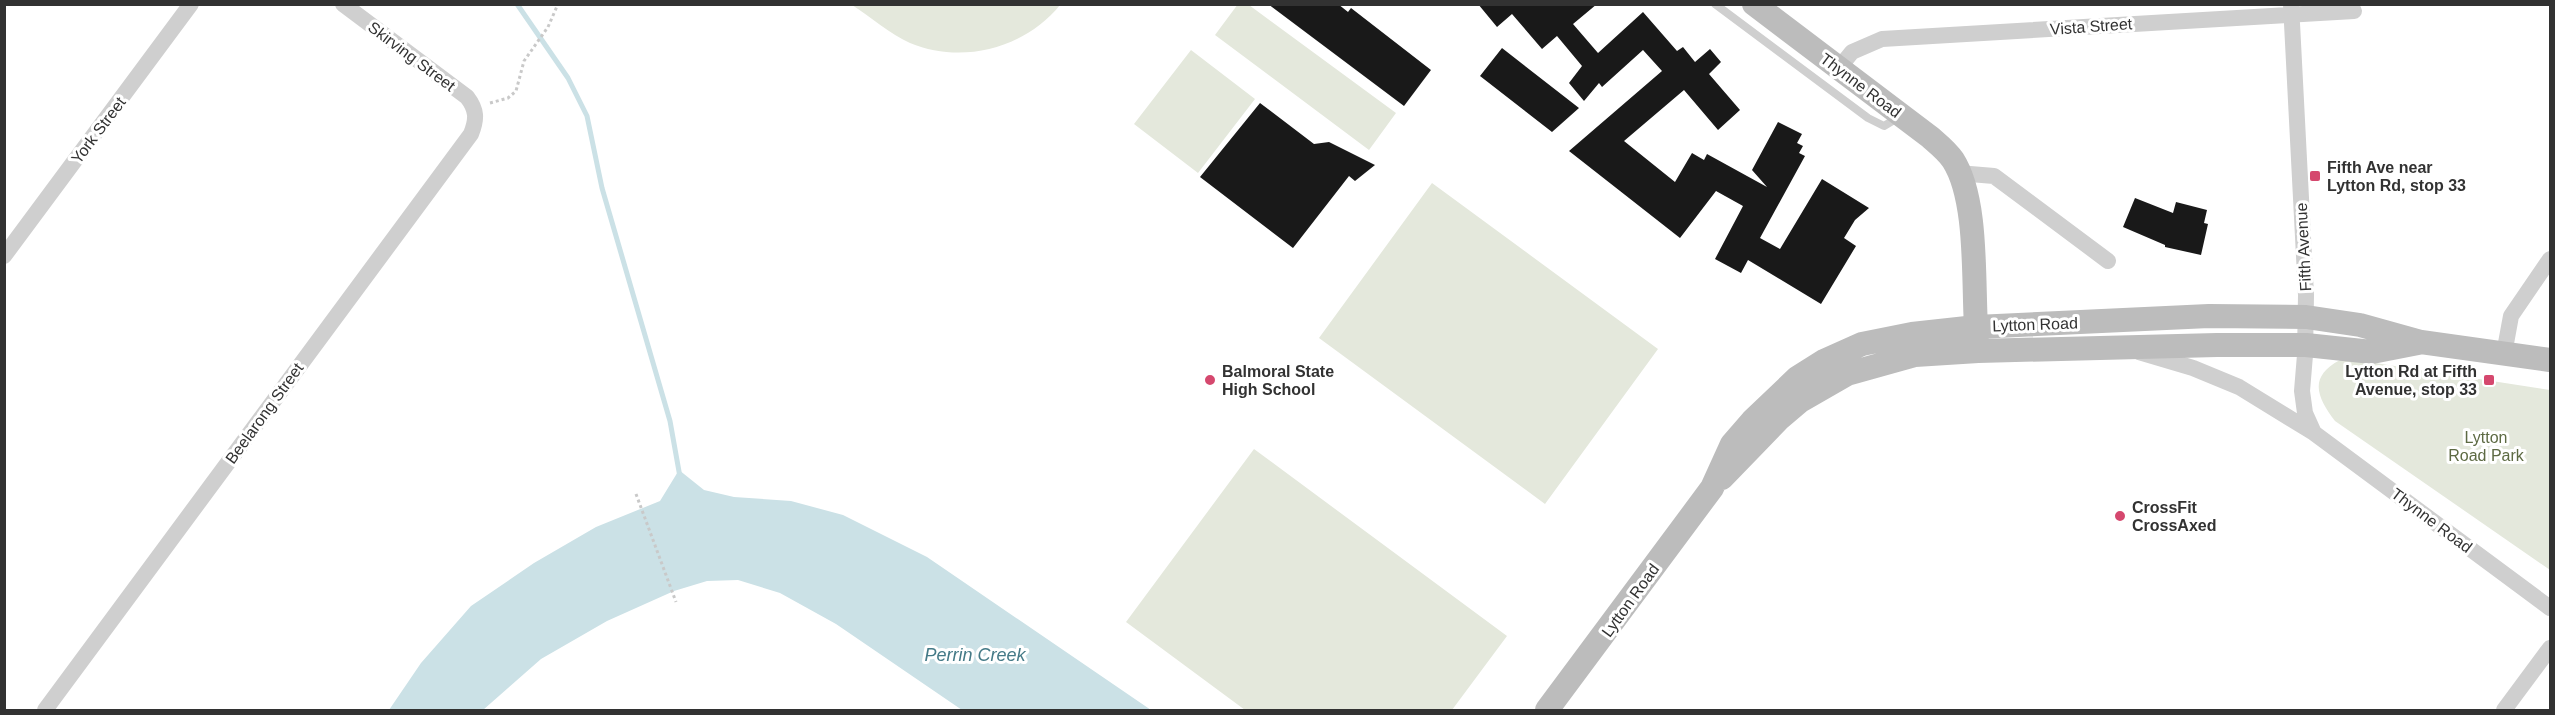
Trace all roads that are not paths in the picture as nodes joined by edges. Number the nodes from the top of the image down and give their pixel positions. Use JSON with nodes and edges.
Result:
{"nodes":[{"id":1,"x":191,"y":4,"type":"edge"},
{"id":2,"x":343,"y":4,"type":"edge"},
{"id":3,"x":1715,"y":4,"type":"edge"},
{"id":4,"x":1754,"y":4,"type":"edge"},
{"id":5,"x":2292,"y":9,"type":"edge"},
{"id":6,"x":2354,"y":11,"type":"dead end"},
{"id":7,"x":1839,"y":68,"type":"junction"},
{"id":8,"x":475,"y":113,"type":"joint"},
{"id":9,"x":1902,"y":116,"type":"junction"},
{"id":10,"x":1958,"y":173,"type":"junction"},
{"id":11,"x":4,"y":256,"type":"edge"},
{"id":12,"x":2550,"y":259,"type":"edge"},
{"id":13,"x":2108,"y":261,"type":"dead end"},
{"id":14,"x":2306,"y":317,"type":"junction"},
{"id":15,"x":1976,"y":327,"type":"junction"},
{"id":16,"x":2421,"y":342,"type":"junction"},
{"id":17,"x":2306,"y":345,"type":"junction"},
{"id":18,"x":2126,"y":348,"type":"junction"},
{"id":19,"x":1978,"y":351,"type":"junction"},
{"id":20,"x":2504,"y":354,"type":"junction"},
{"id":21,"x":2550,"y":360,"type":"edge"},
{"id":22,"x":2314,"y":433,"type":"junction"},
{"id":23,"x":1712,"y":488,"type":"junction"},
{"id":24,"x":2550,"y":608,"type":"edge"},
{"id":25,"x":2550,"y":648,"type":"edge"},
{"id":26,"x":45,"y":711,"type":"edge"},
{"id":27,"x":1547,"y":711,"type":"edge"},
{"id":28,"x":2504,"y":711,"type":"edge"}],
"edges":[{"from":1,"to":11,"type":"street","name":"York Street"},
{"from":2,"to":8,"type":"street","name":"Skirving Street"},
{"from":3,"to":9,"type":"lane"},
{"from":4,"to":7,"type":"main road","name":"Thynne Road"},
{"from":5,"to":6,"type":"street","name":"Vista Street"},
{"from":5,"to":7,"type":"street","name":"Vista Street"},
{"from":5,"to":14,"type":"street","name":"Fifth Avenue"},
{"from":7,"to":9,"type":"main road","name":"Thynne Road"},
{"from":8,"to":26,"type":"street","name":"Beelarong Street"},
{"from":9,"to":10,"type":"main road","name":"Thynne Road"},
{"from":10,"to":13,"type":"street"},
{"from":10,"to":15,"type":"main road","name":"Thynne Road"},
{"from":12,"to":20,"type":"street"},
{"from":14,"to":15,"type":"main road","name":"Lytton Road"},
{"from":14,"to":16,"type":"main road","name":"Lytton Road"},
{"from":14,"to":17,"type":"street","name":"Fifth Avenue"},
{"from":15,"to":19,"type":"main road","name":"Thynne Road"},
{"from":15,"to":23,"type":"main road","name":"Lytton Road"},
{"from":16,"to":17,"type":"main road","name":"Lytton Road"},
{"from":16,"to":20,"type":"main road","name":"Lytton Road"},
{"from":17,"to":18,"type":"main road","name":"Lytton Road"},
{"from":17,"to":22,"type":"street"},
{"from":18,"to":19,"type":"main road","name":"Lytton Road"},
{"from":18,"to":22,"type":"street","name":"Thynne Road"},
{"from":19,"to":23,"type":"main road","name":"Lytton Road"},
{"from":20,"to":21,"type":"main road","name":"Lytton Road"},
{"from":22,"to":24,"type":"street","name":"Thynne Road"},
{"from":23,"to":27,"type":"main road","name":"Lytton Road"},
{"from":25,"to":28,"type":"street"}]}
